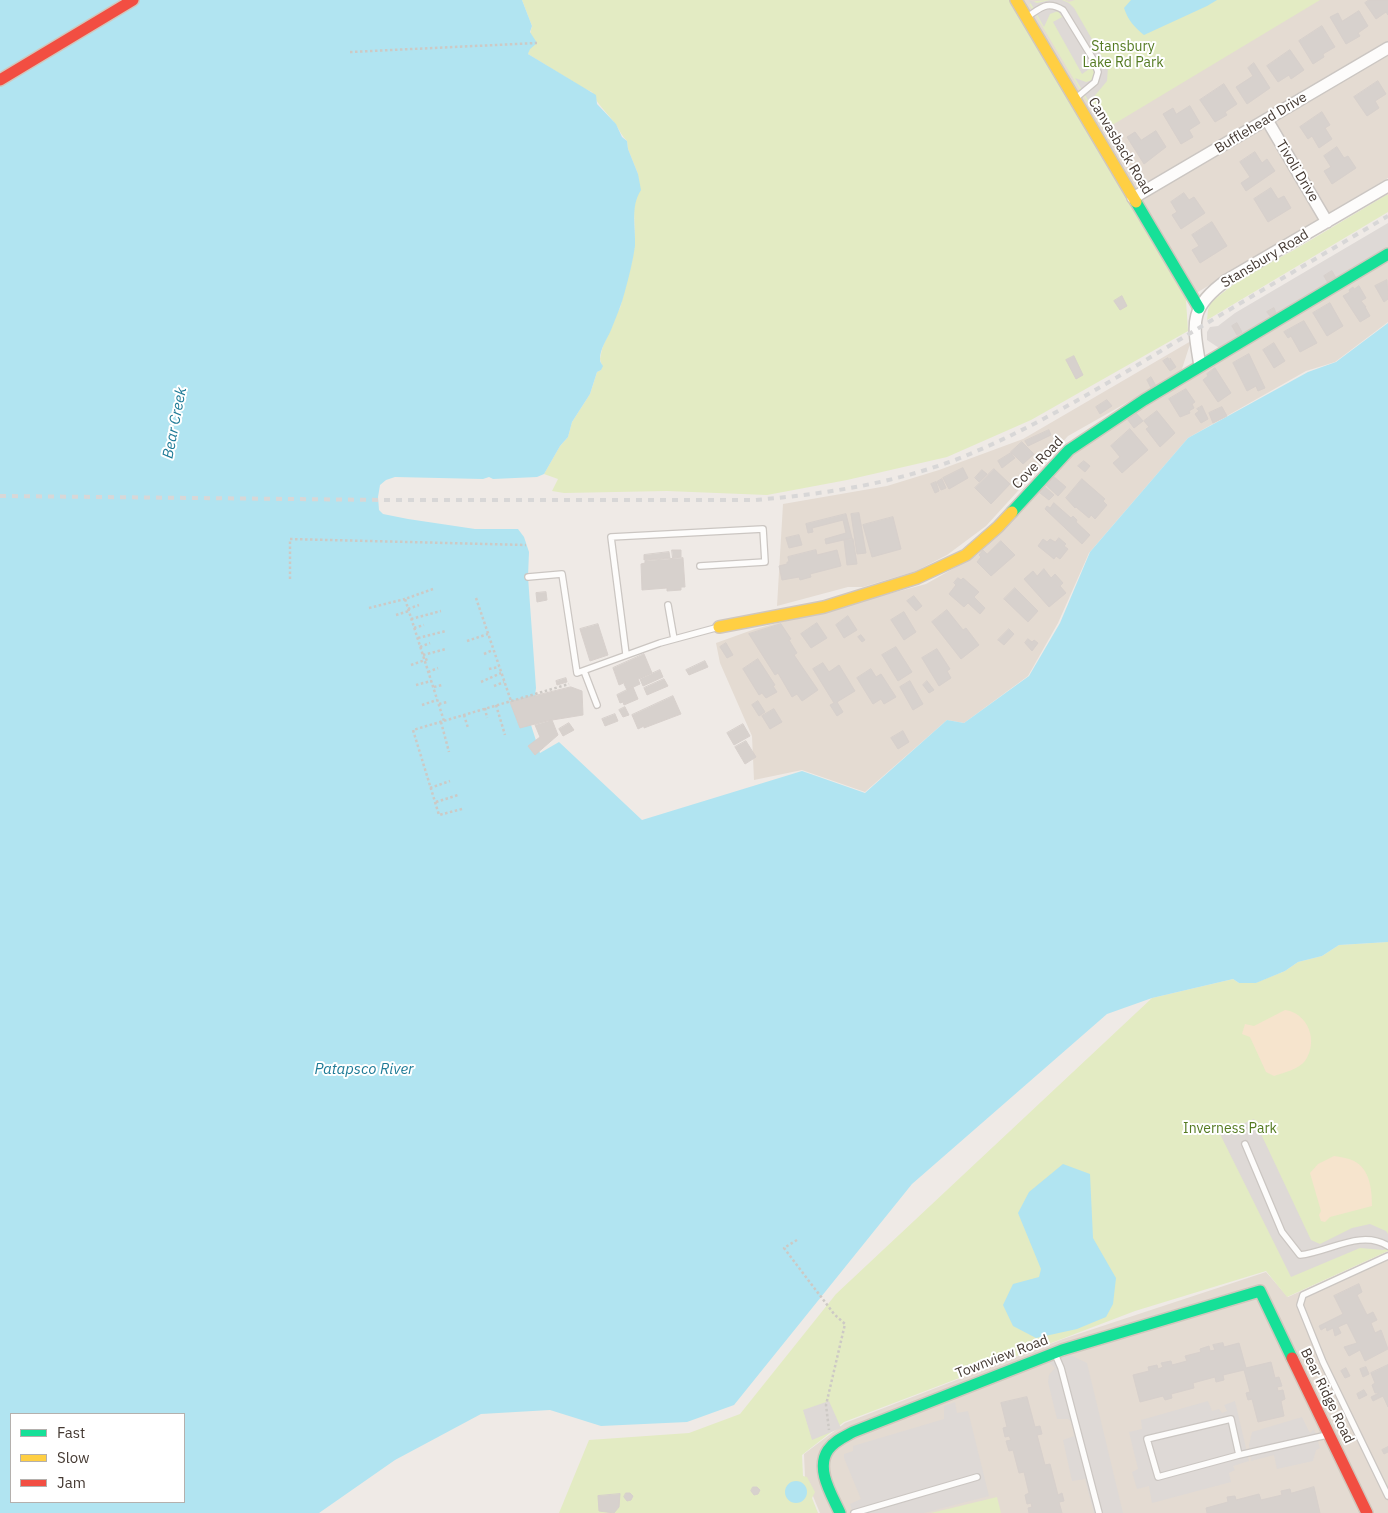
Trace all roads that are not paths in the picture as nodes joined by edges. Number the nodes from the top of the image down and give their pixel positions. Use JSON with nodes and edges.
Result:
{"nodes":[{"id":1,"x":133,"y":0,"type":"edge"},
{"id":2,"x":1016,"y":0,"type":"edge"},
{"id":3,"x":1026,"y":18,"type":"junction"},
{"id":4,"x":1388,"y":48,"type":"edge"},
{"id":5,"x":0,"y":80,"type":"edge"},
{"id":6,"x":1075,"y":99,"type":"junction"},
{"id":7,"x":1267,"y":120,"type":"junction"},
{"id":8,"x":1388,"y":186,"type":"edge"},
{"id":9,"x":1134,"y":198,"type":"junction"},
{"id":10,"x":1327,"y":222,"type":"junction"},
{"id":11,"x":1388,"y":254,"type":"edge"},
{"id":12,"x":1199,"y":308,"type":"junction"},
{"id":13,"x":1200,"y":366,"type":"junction"},
{"id":14,"x":700,"y":566,"type":"dead end"},
{"id":15,"x":528,"y":577,"type":"dead end"},
{"id":16,"x":668,"y":605,"type":"dead end"},
{"id":17,"x":719,"y":627,"type":"joint"},
{"id":18,"x":674,"y":639,"type":"junction"},
{"id":19,"x":626,"y":654,"type":"junction"},
{"id":20,"x":584,"y":671,"type":"junction"},
{"id":21,"x":597,"y":704,"type":"dead end"},
{"id":22,"x":1245,"y":1144,"type":"dead end"},
{"id":23,"x":1388,"y":1246,"type":"edge"},
{"id":24,"x":1388,"y":1256,"type":"edge"},
{"id":25,"x":1260,"y":1292,"type":"joint"},
{"id":26,"x":1054,"y":1353,"type":"junction"},
{"id":27,"x":1329,"y":1434,"type":"junction"},
{"id":28,"x":1239,"y":1455,"type":"junction"},
{"id":29,"x":977,"y":1477,"type":"dead end"},
{"id":30,"x":1388,"y":1496,"type":"edge"},
{"id":31,"x":840,"y":1513,"type":"edge"},
{"id":32,"x":854,"y":1513,"type":"edge"},
{"id":33,"x":1099,"y":1513,"type":"edge"},
{"id":34,"x":1367,"y":1513,"type":"edge"}],
"edges":[{"from":1,"to":5,"type":"street"},
{"from":2,"to":3,"type":"street","name":"Canvasback Road"},
{"from":3,"to":6,"type":"street","name":"Canvasback Road"},
{"from":3,"to":6,"type":"lane"},
{"from":4,"to":7,"type":"street","name":"Bufflehead Drive"},
{"from":6,"to":9,"type":"street","name":"Canvasback Road"},
{"from":7,"to":9,"type":"street","name":"Bufflehead Drive"},
{"from":7,"to":10,"type":"street","name":"Tivoli Drive"},
{"from":8,"to":10,"type":"street","name":"Stansbury Road"},
{"from":9,"to":12,"type":"street","name":"Canvasback Road"},
{"from":10,"to":12,"type":"street","name":"Stansbury Road"},
{"from":11,"to":13,"type":"street","name":"Cove Road"},
{"from":12,"to":13,"type":"street","name":"Stansbury Road"},
{"from":13,"to":17,"type":"street","name":"Cove Road"},
{"from":14,"to":19,"type":"lane"},
{"from":15,"to":20,"type":"lane"},
{"from":16,"to":18,"type":"lane"},
{"from":17,"to":18,"type":"lane"},
{"from":18,"to":19,"type":"lane"},
{"from":19,"to":20,"type":"lane"},
{"from":20,"to":21,"type":"lane"},
{"from":22,"to":23,"type":"lane"},
{"from":24,"to":30,"type":"lane"},
{"from":25,"to":26,"type":"street","name":"Townview Road"},
{"from":25,"to":27,"type":"street","name":"Bear Ridge Road"},
{"from":26,"to":31,"type":"street","name":"Townview Road"},
{"from":26,"to":33,"type":"lane"},
{"from":27,"to":28,"type":"lane"},
{"from":27,"to":34,"type":"street","name":"Bear Ridge Road"},
{"from":28,"to":28,"type":"lane"},
{"from":29,"to":32,"type":"lane"}]}
